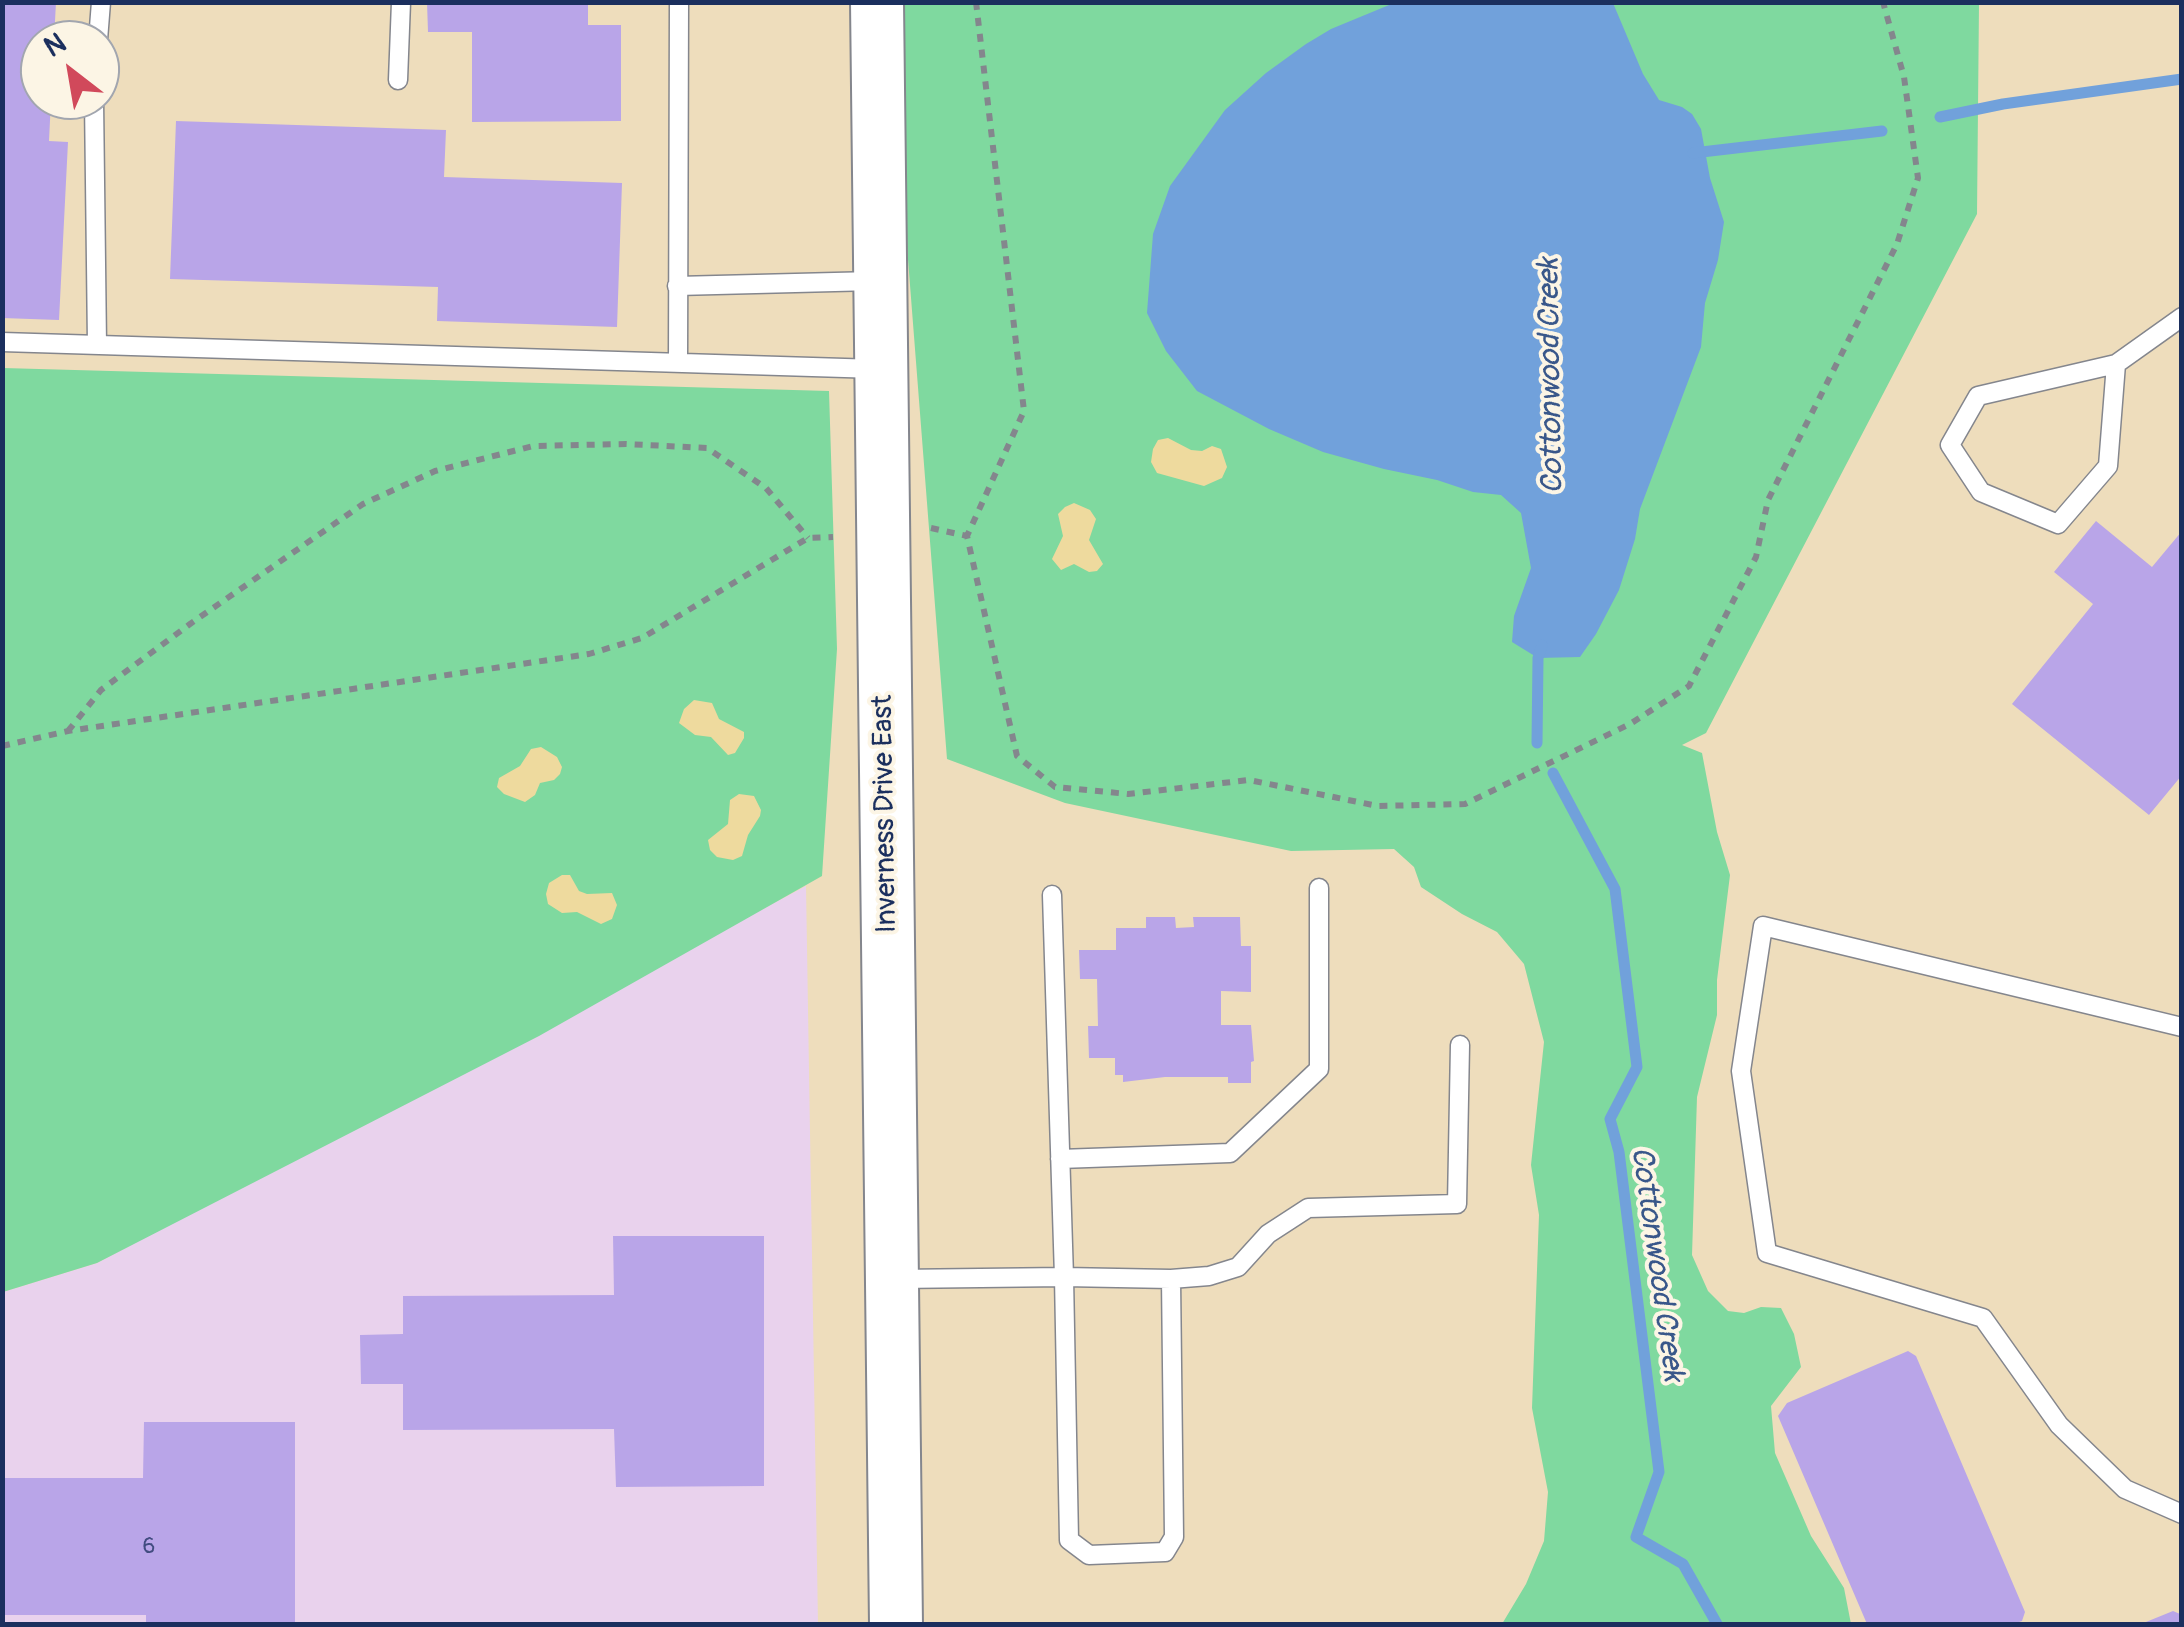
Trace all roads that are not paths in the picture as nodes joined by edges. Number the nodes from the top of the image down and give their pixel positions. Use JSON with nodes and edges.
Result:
{"nodes":[{"id":1,"x":401,"y":2,"type":"edge"},
{"id":2,"x":679,"y":2,"type":"edge"},
{"id":3,"x":877,"y":2,"type":"edge"},
{"id":4,"x":398,"y":80,"type":"dead end"},
{"id":5,"x":94,"y":120,"type":"edge"},
{"id":6,"x":880,"y":281,"type":"junction"},
{"id":7,"x":678,"y":286,"type":"junction"},
{"id":8,"x":2182,"y":317,"type":"edge"},
{"id":9,"x":2,"y":342,"type":"edge"},
{"id":10,"x":97,"y":345,"type":"junction"},
{"id":11,"x":678,"y":363,"type":"junction"},
{"id":12,"x":2116,"y":364,"type":"junction"},
{"id":13,"x":881,"y":370,"type":"junction"},
{"id":14,"x":1319,"y":888,"type":"dead end"},
{"id":15,"x":1052,"y":895,"type":"dead end"},
{"id":16,"x":2182,"y":1027,"type":"edge"},
{"id":17,"x":1460,"y":1046,"type":"dead end"},
{"id":18,"x":1060,"y":1159,"type":"junction"},
{"id":19,"x":1064,"y":1277,"type":"junction"},
{"id":20,"x":891,"y":1279,"type":"junction"},
{"id":21,"x":1171,"y":1279,"type":"junction"},
{"id":22,"x":2181,"y":1513,"type":"edge"},
{"id":23,"x":896,"y":1624,"type":"edge"}],
"edges":[{"from":1,"to":4,"type":"lane"},
{"from":2,"to":7,"type":"lane"},
{"from":3,"to":6,"type":"main road","name":"Inverness Drive East"},
{"from":5,"to":10,"type":"lane"},
{"from":6,"to":7,"type":"lane"},
{"from":6,"to":13,"type":"main road","name":"Inverness Drive East"},
{"from":7,"to":11,"type":"lane"},
{"from":8,"to":12,"type":"lane"},
{"from":9,"to":10,"type":"lane"},
{"from":10,"to":11,"type":"lane"},
{"from":11,"to":13,"type":"lane"},
{"from":12,"to":12,"type":"lane"},
{"from":13,"to":20,"type":"main road","name":"Inverness Drive East"},
{"from":14,"to":18,"type":"lane"},
{"from":15,"to":18,"type":"lane"},
{"from":16,"to":22,"type":"lane"},
{"from":17,"to":21,"type":"lane"},
{"from":18,"to":19,"type":"lane"},
{"from":19,"to":20,"type":"lane"},
{"from":19,"to":21,"type":"lane"},
{"from":19,"to":21,"type":"lane"},
{"from":20,"to":23,"type":"main road","name":"Inverness Drive East"}]}
